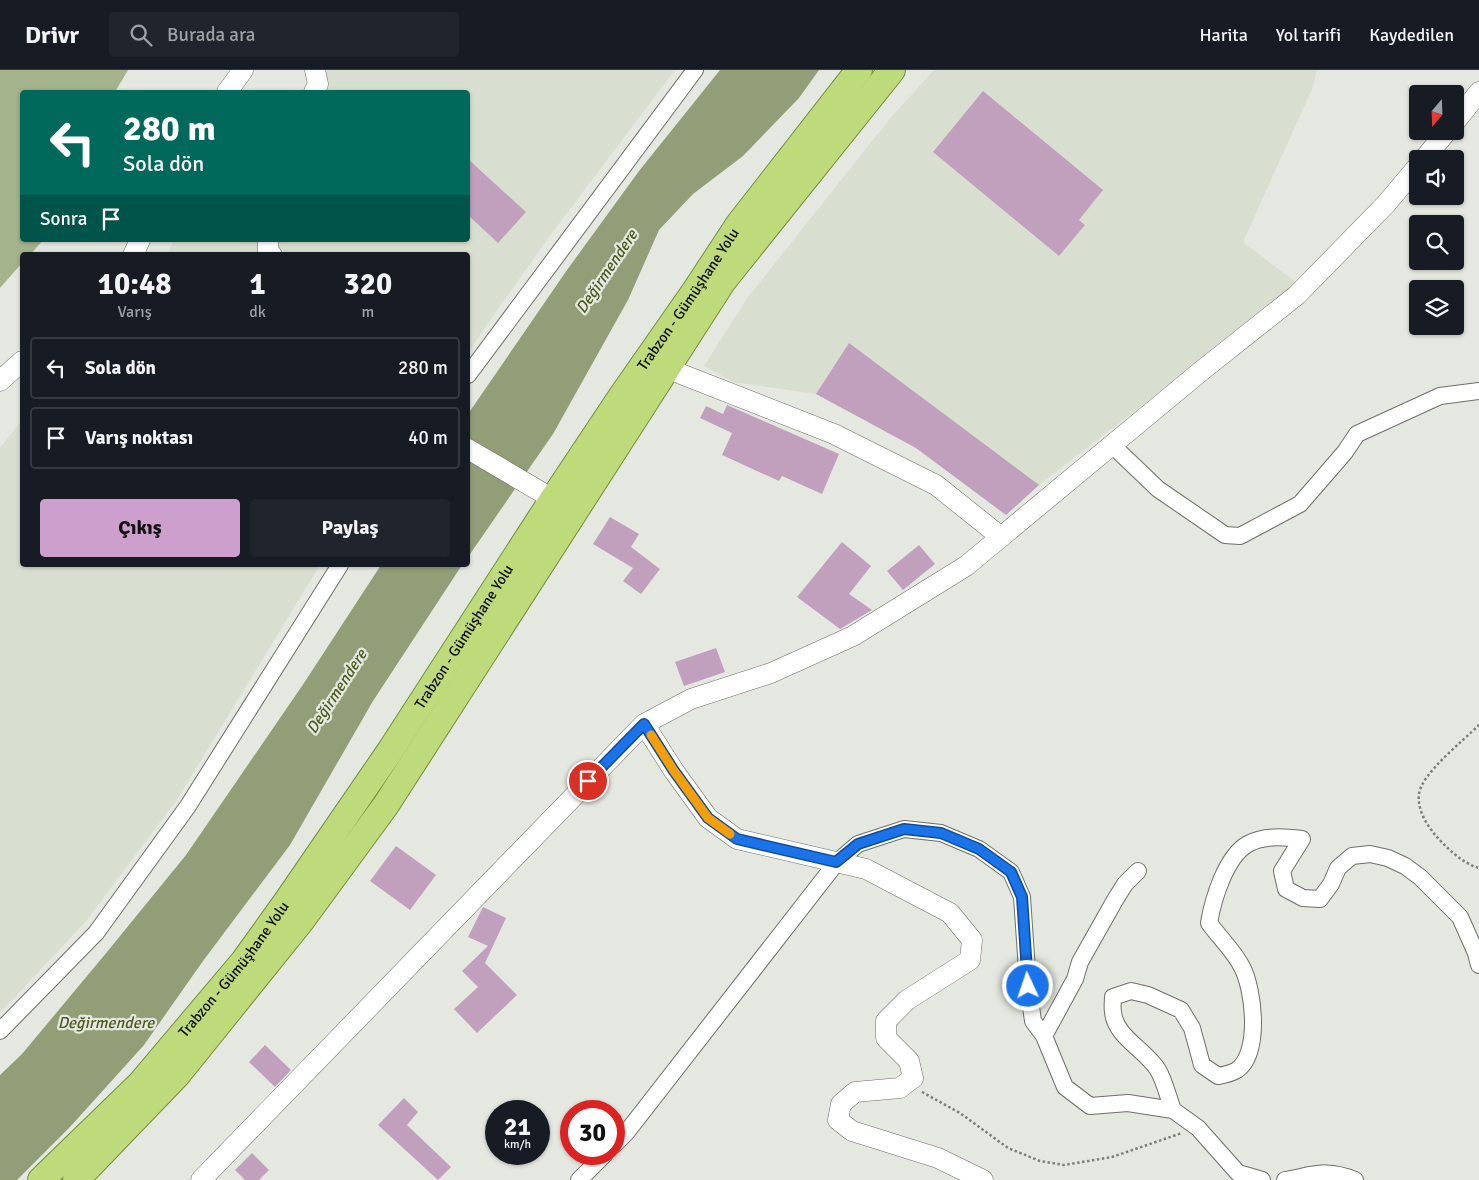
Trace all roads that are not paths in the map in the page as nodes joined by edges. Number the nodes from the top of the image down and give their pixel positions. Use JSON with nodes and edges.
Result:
{"nodes":[{"id":1,"x":243,"y":70,"type":"edge"},
{"id":2,"x":316,"y":70,"type":"edge"},
{"id":3,"x":695,"y":70,"type":"edge"},
{"id":4,"x":859,"y":70,"type":"edge"},
{"id":5,"x":892,"y":70,"type":"edge"},
{"id":6,"x":228,"y":90,"type":"edge"},
{"id":7,"x":315,"y":90,"type":"edge"},
{"id":8,"x":1479,"y":92,"type":"edge"},
{"id":9,"x":1464,"y":111,"type":"edge"},
{"id":10,"x":1440,"y":140,"type":"edge"},
{"id":11,"x":1431,"y":150,"type":"edge"},
{"id":12,"x":1409,"y":177,"type":"edge"},
{"id":13,"x":20,"y":363,"type":"edge"},
{"id":14,"x":668,"y":367,"type":"junction"},
{"id":15,"x":470,"y":372,"type":"edge"},
{"id":16,"x":0,"y":381,"type":"edge"},
{"id":17,"x":1479,"y":391,"type":"edge"},
{"id":18,"x":1112,"y":445,"type":"junction"},
{"id":19,"x":470,"y":450,"type":"edge"},
{"id":20,"x":545,"y":494,"type":"junction"},
{"id":21,"x":1001,"y":537,"type":"junction"},
{"id":22,"x":339,"y":567,"type":"edge"},
{"id":23,"x":644,"y":724,"type":"junction"},
{"id":24,"x":836,"y":862,"type":"junction"},
{"id":25,"x":1138,"y":871,"type":"dead end"},
{"id":26,"x":1479,"y":965,"type":"edge"},
{"id":27,"x":0,"y":1031,"type":"edge"},
{"id":28,"x":1044,"y":1036,"type":"junction"},
{"id":29,"x":1173,"y":1110,"type":"junction"},
{"id":30,"x":625,"y":1133,"type":"edge"},
{"id":31,"x":594,"y":1165,"type":"edge"},
{"id":32,"x":41,"y":1180,"type":"edge"},
{"id":33,"x":76,"y":1180,"type":"edge"},
{"id":34,"x":201,"y":1180,"type":"edge"},
{"id":35,"x":579,"y":1180,"type":"edge"},
{"id":36,"x":983,"y":1180,"type":"edge"},
{"id":37,"x":1262,"y":1180,"type":"edge"},
{"id":38,"x":1285,"y":1180,"type":"edge"},
{"id":39,"x":1356,"y":1180,"type":"edge"}],
"edges":[{"from":1,"to":6,"type":"street"},
{"from":2,"to":7,"type":"street"},
{"from":3,"to":15,"type":"street"},
{"from":4,"to":20,"type":"highway","name":"Trabzon - Gümüşhane Yolu"},
{"from":5,"to":14,"type":"highway","name":"Trabzon - Gümüşhane Yolu"},
{"from":8,"to":9,"type":"street"},
{"from":10,"to":11,"type":"street"},
{"from":12,"to":18,"type":"street"},
{"from":13,"to":16,"type":"street"},
{"from":14,"to":21,"type":"street"},
{"from":14,"to":33,"type":"highway","name":"Trabzon - Gümüşhane Yolu"},
{"from":17,"to":18,"type":"street"},
{"from":18,"to":21,"type":"street"},
{"from":19,"to":20,"type":"street"},
{"from":20,"to":32,"type":"highway","name":"Trabzon - Gümüşhane Yolu"},
{"from":21,"to":23,"type":"street"},
{"from":22,"to":27,"type":"street"},
{"from":23,"to":24,"type":"street"},
{"from":23,"to":34,"type":"street"},
{"from":24,"to":28,"type":"street"},
{"from":24,"to":30,"type":"street"},
{"from":24,"to":36,"type":"street"},
{"from":25,"to":28,"type":"street"},
{"from":26,"to":29,"type":"street"},
{"from":28,"to":29,"type":"street"},
{"from":29,"to":37,"type":"street"},
{"from":31,"to":35,"type":"street"},
{"from":38,"to":39,"type":"street"}]}
